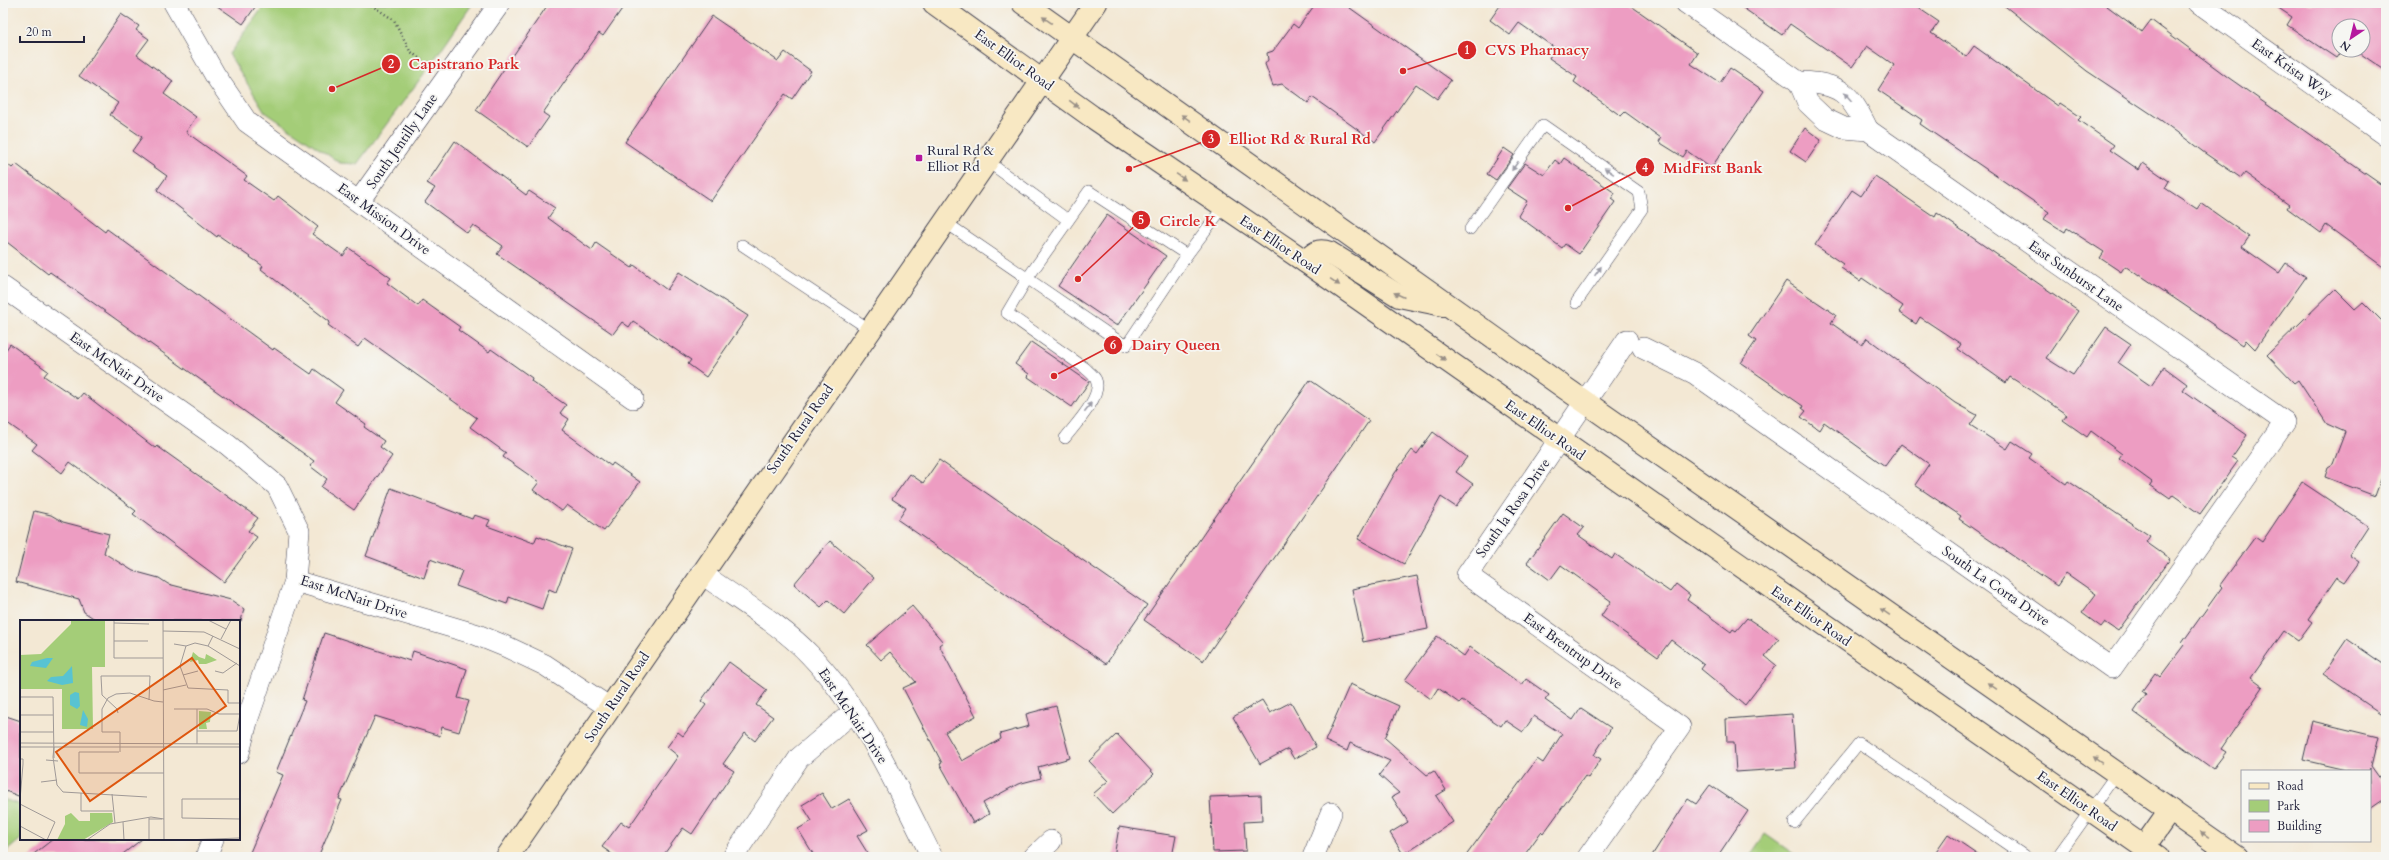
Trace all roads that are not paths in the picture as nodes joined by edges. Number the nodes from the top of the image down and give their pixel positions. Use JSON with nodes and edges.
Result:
{"nodes":[{"id":1,"x":174,"y":3,"type":"edge"},
{"id":2,"x":500,"y":3,"type":"edge"},
{"id":3,"x":934,"y":3,"type":"edge"},
{"id":4,"x":1023,"y":3,"type":"edge"},
{"id":5,"x":1096,"y":3,"type":"edge"},
{"id":6,"x":1686,"y":3,"type":"edge"},
{"id":7,"x":2199,"y":3,"type":"edge"},
{"id":8,"x":1072,"y":38,"type":"junction"},
{"id":9,"x":1042,"y":80,"type":"junction"},
{"id":10,"x":1799,"y":82,"type":"junction"},
{"id":11,"x":1868,"y":130,"type":"junction"},
{"id":12,"x":2386,"y":136,"type":"edge"},
{"id":13,"x":987,"y":161,"type":"junction"},
{"id":14,"x":359,"y":201,"type":"junction"},
{"id":15,"x":1224,"y":206,"type":"junction"},
{"id":16,"x":1068,"y":220,"type":"junction"},
{"id":17,"x":945,"y":222,"type":"junction"},
{"id":18,"x":1470,"y":229,"type":"dead end"},
{"id":19,"x":742,"y":245,"type":"dead end"},
{"id":20,"x":1187,"y":255,"type":"junction"},
{"id":21,"x":1306,"y":262,"type":"junction"},
{"id":22,"x":1027,"y":278,"type":"junction"},
{"id":23,"x":3,"y":287,"type":"edge"},
{"id":24,"x":1576,"y":303,"type":"dead end"},
{"id":25,"x":1450,"y":306,"type":"junction"},
{"id":26,"x":869,"y":329,"type":"junction"},
{"id":27,"x":1635,"y":344,"type":"joint"},
{"id":28,"x":633,"y":398,"type":"dead end"},
{"id":29,"x":1586,"y":403,"type":"junction"},
{"id":30,"x":2285,"y":422,"type":"joint"},
{"id":31,"x":1065,"y":438,"type":"dead end"},
{"id":32,"x":1560,"y":440,"type":"junction"},
{"id":33,"x":701,"y":573,"type":"junction"},
{"id":34,"x":1467,"y":575,"type":"joint"},
{"id":35,"x":295,"y":581,"type":"junction"},
{"id":36,"x":610,"y":708,"type":"junction"},
{"id":37,"x":853,"y":712,"type":"junction"},
{"id":38,"x":244,"y":717,"type":"edge"},
{"id":39,"x":240,"y":746,"type":"edge"},
{"id":40,"x":2117,"y":773,"type":"junction"},
{"id":41,"x":2090,"y":810,"type":"junction"},
{"id":42,"x":2170,"y":810,"type":"junction"},
{"id":43,"x":1331,"y":813,"type":"dead end"},
{"id":44,"x":1794,"y":823,"type":"dead end"},
{"id":45,"x":213,"y":840,"type":"edge"},
{"id":46,"x":1051,"y":842,"type":"dead end"},
{"id":47,"x":2151,"y":852,"type":"edge"},
{"id":48,"x":206,"y":857,"type":"edge"},
{"id":49,"x":507,"y":857,"type":"edge"},
{"id":50,"x":733,"y":857,"type":"edge"},
{"id":51,"x":932,"y":857,"type":"edge"},
{"id":52,"x":1034,"y":857,"type":"edge"},
{"id":53,"x":1313,"y":857,"type":"edge"},
{"id":54,"x":1588,"y":857,"type":"edge"},
{"id":55,"x":2026,"y":857,"type":"edge"},
{"id":56,"x":2057,"y":857,"type":"edge"},
{"id":57,"x":2237,"y":857,"type":"edge"}],
"edges":[{"from":1,"to":14,"type":"street","name":"East Mission Drive"},
{"from":2,"to":14,"type":"street","name":"South Jentilly Lane"},
{"from":3,"to":9,"type":"main road","name":"East Elliot Road"},
{"from":8,"to":4,"type":"main road","one_way":true},
{"from":5,"to":8,"type":"main road","name":"South Rural Road"},
{"from":6,"to":10,"type":"street"},
{"from":7,"to":12,"type":"street","name":"East Krista Way"},
{"from":8,"to":9,"type":"main road","name":"South Rural Road"},
{"from":25,"to":8,"type":"main road","one_way":true},
{"from":9,"to":13,"type":"main road","name":"South Rural Road"},
{"from":9,"to":15,"type":"main road","name":"East Elliot Road","one_way":true},
{"from":10,"to":11,"type":"street"},
{"from":11,"to":10,"type":"street","name":"East Sunburst Lane","one_way":true},
{"from":11,"to":30,"type":"street","name":"East Sunburst Lane"},
{"from":13,"to":16,"type":"lane"},
{"from":13,"to":17,"type":"main road","name":"South Rural Road"},
{"from":14,"to":28,"type":"street","name":"East Mission Drive"},
{"from":15,"to":20,"type":"lane"},
{"from":15,"to":21,"type":"main road","name":"East Elliot Road"},
{"from":16,"to":20,"type":"lane"},
{"from":16,"to":22,"type":"lane"},
{"from":17,"to":22,"type":"lane"},
{"from":17,"to":26,"type":"main road","name":"South Rural Road"},
{"from":24,"to":18,"type":"lane","one_way":true},
{"from":19,"to":26,"type":"lane"},
{"from":20,"to":22,"type":"lane"},
{"from":25,"to":21,"type":"main road","one_way":true},
{"from":21,"to":32,"type":"main road","name":"East Elliot Road","one_way":true},
{"from":31,"to":22,"type":"lane","one_way":true},
{"from":23,"to":35,"type":"street","name":"East McNair Drive"},
{"from":25,"to":29,"type":"main road"},
{"from":26,"to":33,"type":"main road","name":"South Rural Road"},
{"from":27,"to":29,"type":"street","name":"South la Rosa Drive"},
{"from":27,"to":30,"type":"street","name":"South La Corta Drive"},
{"from":29,"to":32,"type":"street","name":"South la Rosa Drive"},
{"from":40,"to":29,"type":"main road","one_way":true},
{"from":32,"to":34,"type":"street","name":"South la Rosa Drive"},
{"from":32,"to":41,"type":"main road","name":"East Elliot Road"},
{"from":33,"to":36,"type":"main road","name":"South Rural Road"},
{"from":33,"to":37,"type":"street","name":"East McNair Drive"},
{"from":34,"to":54,"type":"street","name":"East Brentrup Drive"},
{"from":35,"to":36,"type":"street","name":"East McNair Drive"},
{"from":35,"to":38,"type":"street"},
{"from":36,"to":49,"type":"main road","name":"South Rural Road"},
{"from":37,"to":50,"type":"street"},
{"from":37,"to":51,"type":"street","name":"East McNair Drive"},
{"from":38,"to":39,"type":"street"},
{"from":40,"to":41,"type":"lane"},
{"from":40,"to":42,"type":"main road"},
{"from":41,"to":47,"type":"main road","name":"East Elliot Road"},
{"from":41,"to":56,"type":"lane"},
{"from":42,"to":47,"type":"main road"},
{"from":57,"to":42,"type":"main road","one_way":true},
{"from":43,"to":53,"type":"street"},
{"from":44,"to":55,"type":"lane"},
{"from":45,"to":48,"type":"street"},
{"from":46,"to":52,"type":"street"}]}
